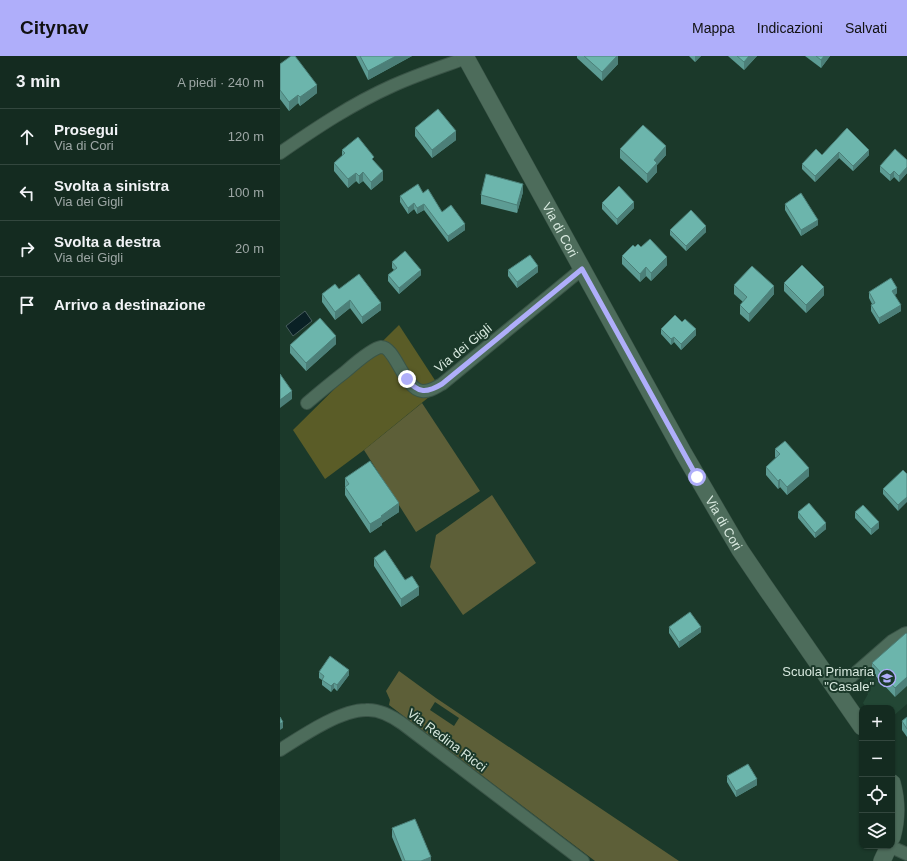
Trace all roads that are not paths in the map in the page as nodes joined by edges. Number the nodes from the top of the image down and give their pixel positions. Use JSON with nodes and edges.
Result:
{"nodes":[{"id":1,"x":466,"y":57,"type":"edge"},
{"id":2,"x":280,"y":153,"type":"edge"},
{"id":3,"x":582,"y":269,"type":"junction"},
{"id":4,"x":307,"y":403,"type":"dead end"},
{"id":5,"x":907,"y":633,"type":"edge"},
{"id":6,"x":836,"y":690,"type":"junction"},
{"id":7,"x":859,"y":723,"type":"edge"},
{"id":8,"x":280,"y":750,"type":"edge"},
{"id":9,"x":895,"y":799,"type":"edge"},
{"id":10,"x":895,"y":826,"type":"edge"},
{"id":11,"x":888,"y":849,"type":"edge"},
{"id":12,"x":895,"y":849,"type":"edge"},
{"id":13,"x":907,"y":854,"type":"edge"},
{"id":14,"x":583,"y":861,"type":"edge"},
{"id":15,"x":882,"y":861,"type":"edge"}],
"edges":[{"from":1,"to":2,"type":"street"},
{"from":1,"to":3,"type":"main road","name":"Via di Cori"},
{"from":3,"to":4,"type":"street","name":"Via dei Gigli"},
{"from":3,"to":6,"type":"main road","name":"Via di Cori"},
{"from":5,"to":6,"type":"street"},
{"from":6,"to":7,"type":"main road","name":"Via di Cori"},
{"from":8,"to":14,"type":"street","name":"Via Redina Ricci"},
{"from":9,"to":10,"type":"main road"},
{"from":11,"to":15,"type":"main road"},
{"from":12,"to":13,"type":"street"}]}
